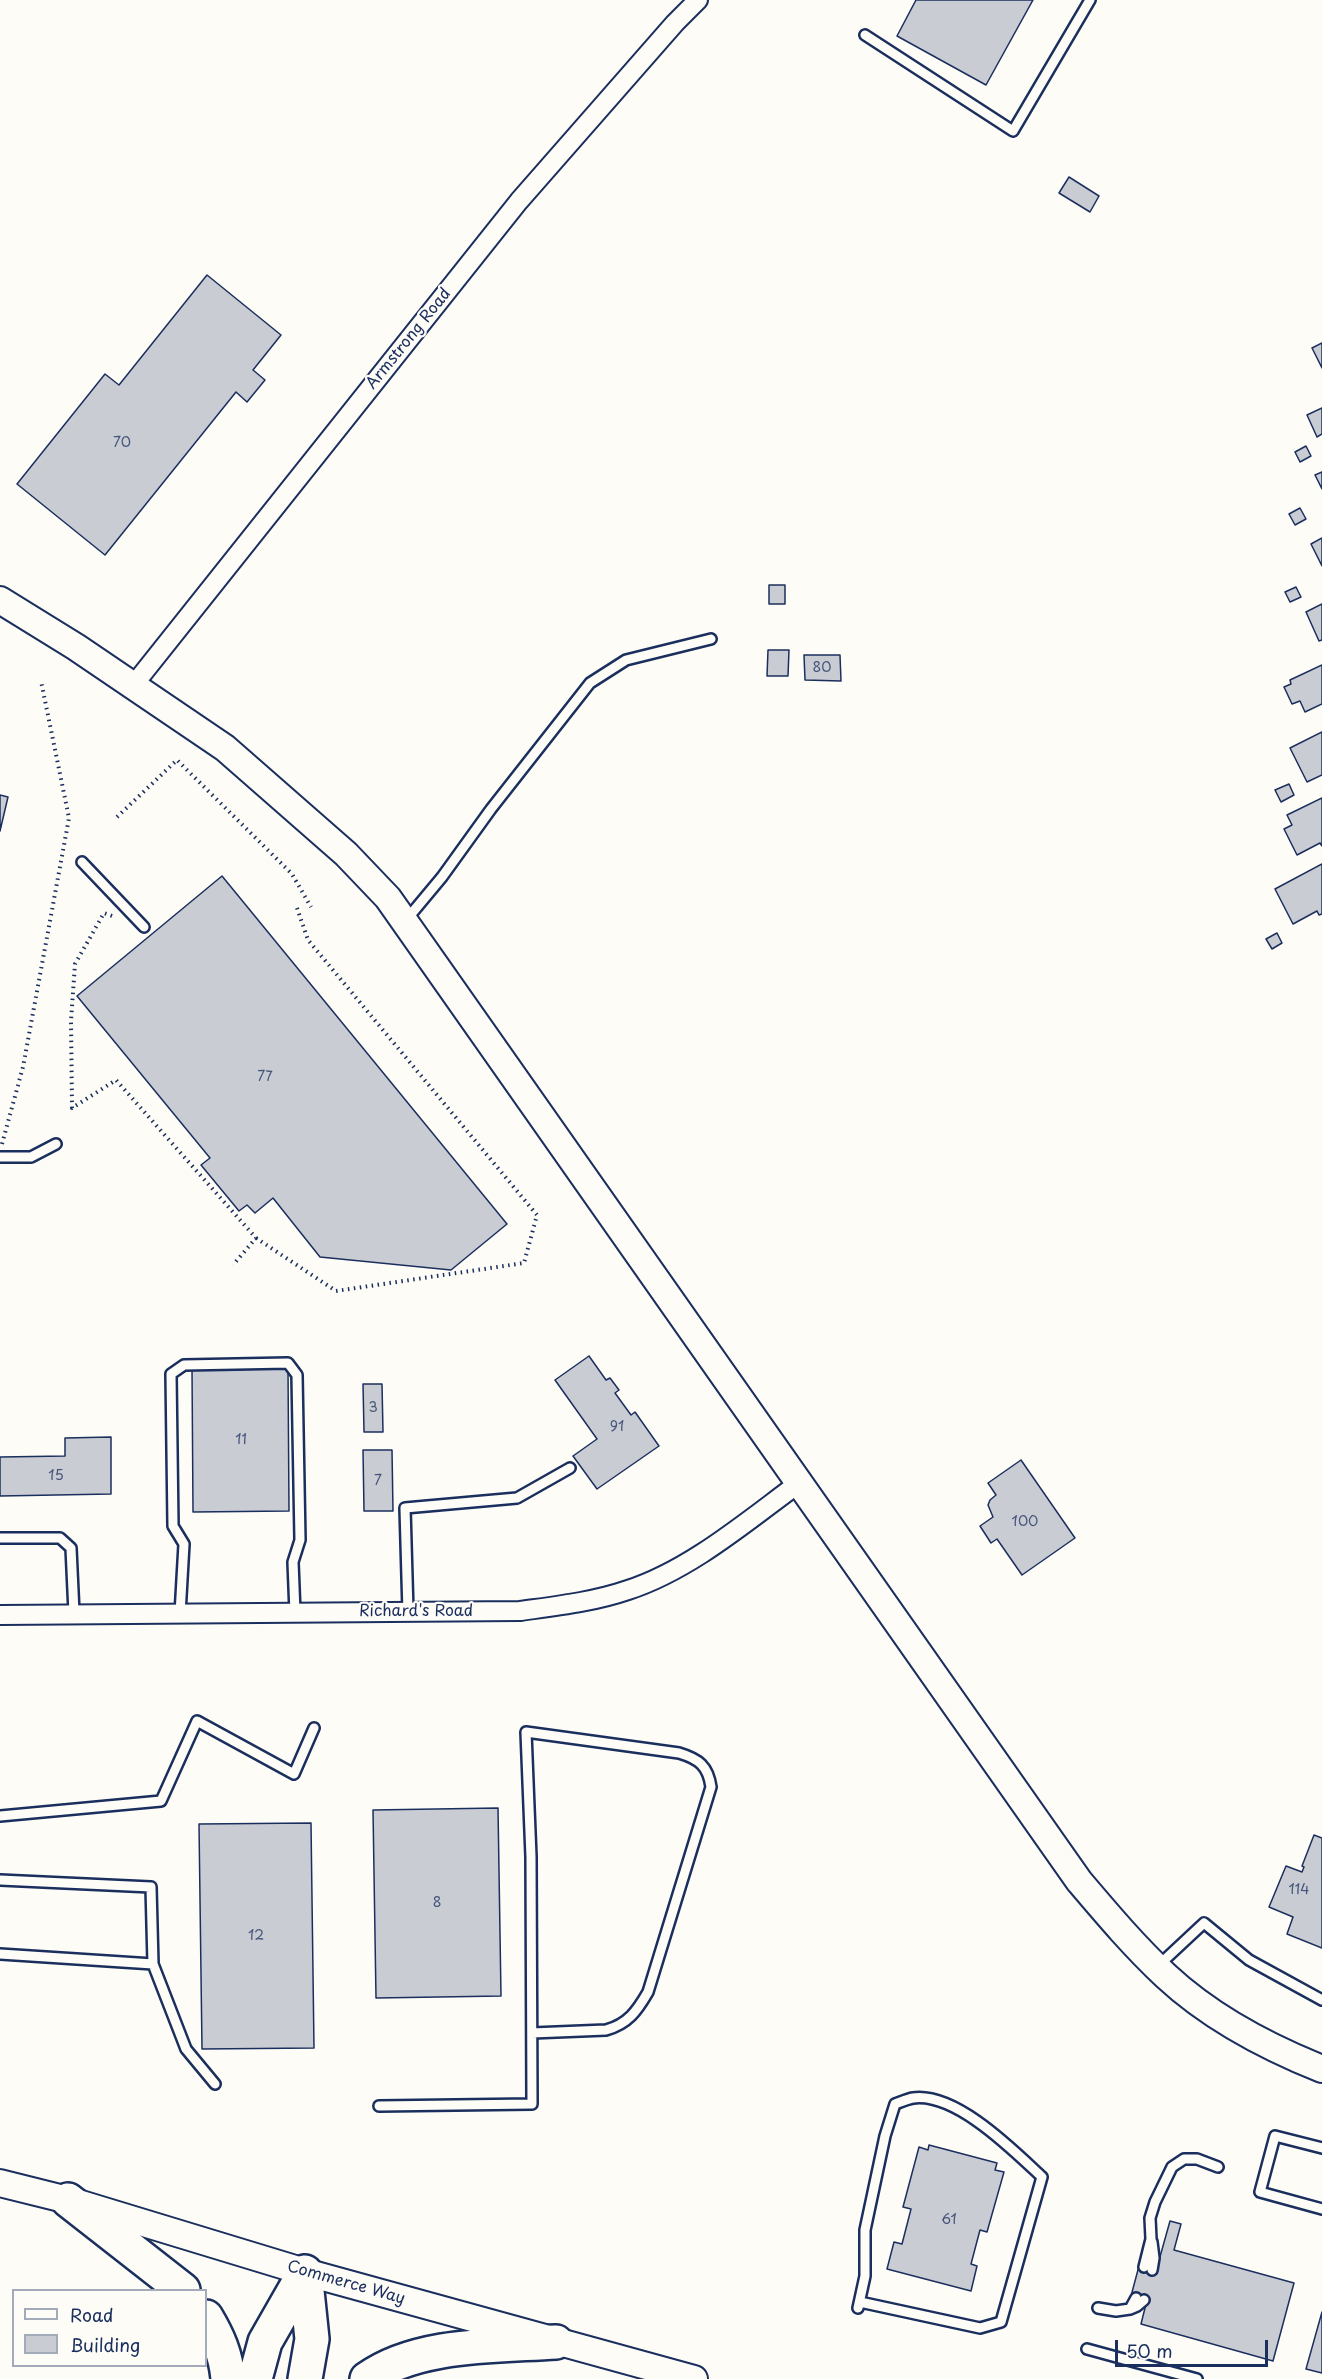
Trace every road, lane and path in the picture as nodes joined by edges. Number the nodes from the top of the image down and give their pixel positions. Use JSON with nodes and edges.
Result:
{"nodes":[{"id":1,"x":698,"y":0,"type":"edge"},
{"id":2,"x":1090,"y":0,"type":"edge"},
{"id":3,"x":865,"y":35,"type":"dead end"},
{"id":4,"x":0,"y":600,"type":"edge"},
{"id":5,"x":711,"y":639,"type":"dead end"},
{"id":6,"x":41,"y":681,"type":"dead end"},
{"id":7,"x":132,"y":687,"type":"junction"},
{"id":8,"x":117,"y":817,"type":"dead end"},
{"id":9,"x":82,"y":862,"type":"dead end"},
{"id":10,"x":297,"y":908,"type":"dead end"},
{"id":11,"x":311,"y":908,"type":"dead end"},
{"id":12,"x":405,"y":921,"type":"junction"},
{"id":13,"x":144,"y":927,"type":"joint"},
{"id":14,"x":56,"y":1144,"type":"dead end"},
{"id":15,"x":0,"y":1150,"type":"edge"},
{"id":16,"x":0,"y":1157,"type":"edge"},
{"id":17,"x":256,"y":1238,"type":"junction"},
{"id":18,"x":233,"y":1265,"type":"dead end"},
{"id":19,"x":570,"y":1468,"type":"dead end"},
{"id":20,"x":799,"y":1484,"type":"junction"},
{"id":21,"x":0,"y":1538,"type":"edge"},
{"id":22,"x":408,"y":1612,"type":"junction"},
{"id":23,"x":74,"y":1613,"type":"junction"},
{"id":24,"x":296,"y":1613,"type":"junction"},
{"id":25,"x":180,"y":1614,"type":"junction"},
{"id":26,"x":0,"y":1615,"type":"edge"},
{"id":27,"x":314,"y":1728,"type":"dead end"},
{"id":28,"x":0,"y":1816,"type":"edge"},
{"id":29,"x":0,"y":1880,"type":"edge"},
{"id":30,"x":0,"y":1954,"type":"edge"},
{"id":31,"x":153,"y":1964,"type":"junction"},
{"id":32,"x":1157,"y":1967,"type":"junction"},
{"id":33,"x":1322,"y":2000,"type":"edge"},
{"id":34,"x":532,"y":2033,"type":"junction"},
{"id":35,"x":1322,"y":2069,"type":"edge"},
{"id":36,"x":215,"y":2084,"type":"dead end"},
{"id":37,"x":379,"y":2106,"type":"dead end"},
{"id":38,"x":1322,"y":2148,"type":"edge"},
{"id":39,"x":1218,"y":2167,"type":"dead end"},
{"id":40,"x":0,"y":2183,"type":"edge"},
{"id":41,"x":68,"y":2200,"type":"junction"},
{"id":42,"x":1322,"y":2209,"type":"edge"},
{"id":43,"x":1148,"y":2269,"type":"dead end"},
{"id":44,"x":305,"y":2272,"type":"junction"},
{"id":45,"x":182,"y":2289,"type":"edge"},
{"id":46,"x":1140,"y":2299,"type":"dead end"},
{"id":47,"x":859,"y":2305,"type":"joint"},
{"id":48,"x":1098,"y":2308,"type":"dead end"},
{"id":49,"x":207,"y":2319,"type":"edge"},
{"id":50,"x":555,"y":2342,"type":"junction"},
{"id":51,"x":1087,"y":2349,"type":"dead end"},
{"id":52,"x":1184,"y":2377,"type":"edge"},
{"id":53,"x":228,"y":2379,"type":"edge"},
{"id":54,"x":255,"y":2379,"type":"edge"},
{"id":55,"x":305,"y":2379,"type":"edge"},
{"id":56,"x":367,"y":2379,"type":"edge"},
{"id":57,"x":694,"y":2379,"type":"edge"},
{"id":58,"x":1197,"y":2379,"type":"edge"}],
"edges":[{"from":1,"to":7,"type":"street","name":"Armstrong Road"},
{"from":2,"to":3,"type":"lane"},
{"from":4,"to":7,"type":"street"},
{"from":5,"to":12,"type":"lane"},
{"from":6,"to":15,"type":"path"},
{"from":7,"to":12,"type":"street"},
{"from":8,"to":11,"type":"path"},
{"from":9,"to":13,"type":"lane"},
{"from":10,"to":17,"type":"path"},
{"from":12,"to":20,"type":"street"},
{"from":13,"to":17,"type":"path"},
{"from":14,"to":16,"type":"lane"},
{"from":17,"to":18,"type":"path"},
{"from":19,"to":22,"type":"lane"},
{"from":20,"to":22,"type":"street","name":"Richard's Road"},
{"from":20,"to":32,"type":"street"},
{"from":21,"to":23,"type":"lane"},
{"from":22,"to":24,"type":"street","name":"Richard's Road"},
{"from":23,"to":25,"type":"street","name":"Richard's Road"},
{"from":23,"to":26,"type":"street","name":"Richard's Road"},
{"from":24,"to":25,"type":"street","name":"Richard's Road"},
{"from":24,"to":25,"type":"lane"},
{"from":27,"to":28,"type":"lane"},
{"from":29,"to":31,"type":"lane"},
{"from":30,"to":31,"type":"lane"},
{"from":31,"to":36,"type":"lane"},
{"from":32,"to":33,"type":"lane"},
{"from":32,"to":35,"type":"street"},
{"from":34,"to":34,"type":"lane"},
{"from":34,"to":37,"type":"lane"},
{"from":38,"to":42,"type":"lane"},
{"from":39,"to":43,"type":"lane"},
{"from":40,"to":41,"type":"street","name":"Commerce Way"},
{"from":41,"to":44,"type":"street","name":"Commerce Way"},
{"from":41,"to":45,"type":"highway"},
{"from":44,"to":50,"type":"street","name":"Commerce Way"},
{"from":44,"to":54,"type":"highway"},
{"from":44,"to":55,"type":"highway"},
{"from":46,"to":48,"type":"lane"},
{"from":47,"to":47,"type":"lane"},
{"from":49,"to":53,"type":"highway"},
{"from":50,"to":56,"type":"highway"},
{"from":50,"to":57,"type":"street","name":"Commerce Way"},
{"from":51,"to":52,"type":"lane"},
{"from":52,"to":58,"type":"lane"}]}
